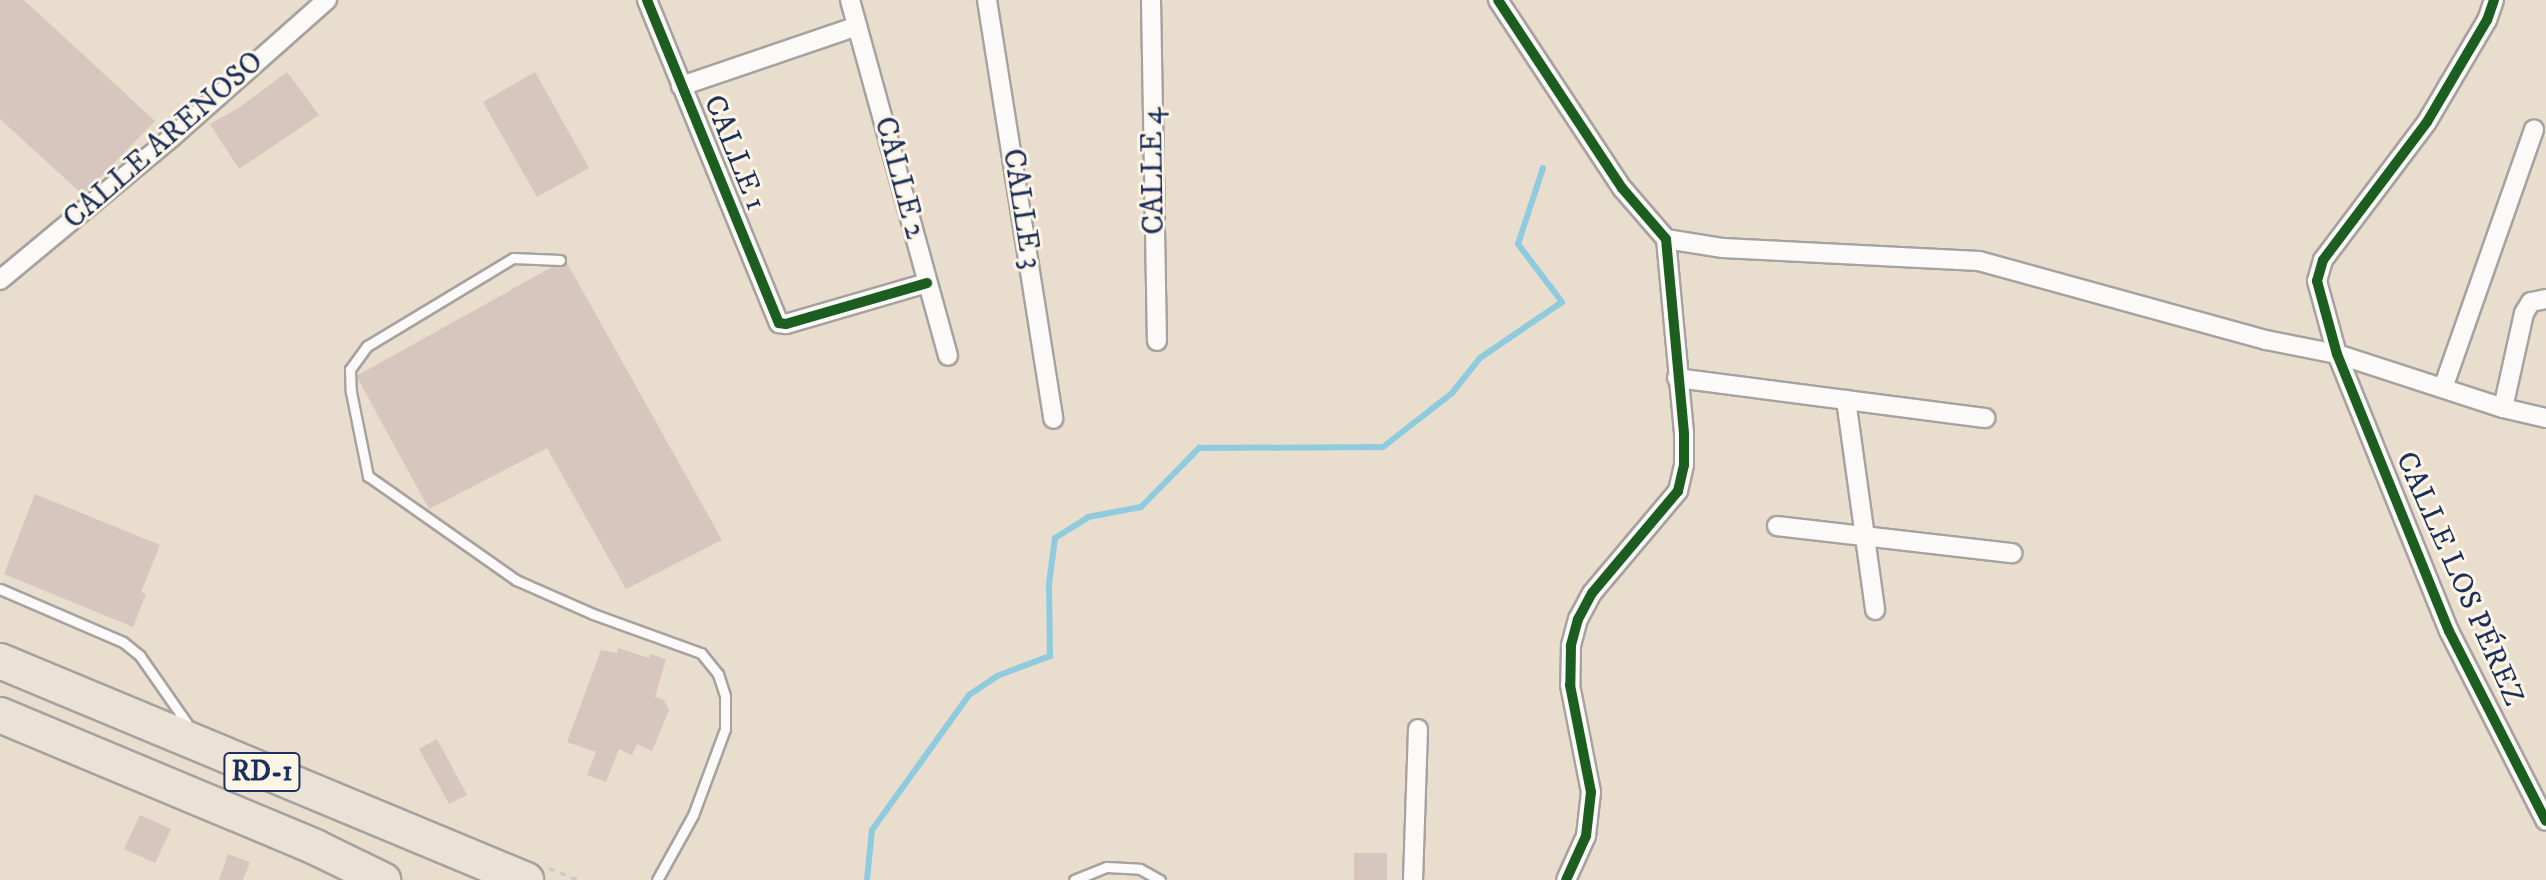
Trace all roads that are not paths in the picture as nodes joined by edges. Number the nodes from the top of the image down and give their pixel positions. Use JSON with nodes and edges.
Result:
{"nodes":[{"id":1,"x":327,"y":0,"type":"edge"},
{"id":2,"x":647,"y":0,"type":"edge"},
{"id":3,"x":850,"y":0,"type":"edge"},
{"id":4,"x":987,"y":0,"type":"edge"},
{"id":5,"x":1151,"y":0,"type":"edge"},
{"id":6,"x":1498,"y":0,"type":"edge"},
{"id":7,"x":2494,"y":0,"type":"edge"},
{"id":8,"x":857,"y":26,"type":"junction"},
{"id":9,"x":681,"y":86,"type":"junction"},
{"id":10,"x":2534,"y":130,"type":"dead end"},
{"id":11,"x":1666,"y":239,"type":"junction"},
{"id":12,"x":560,"y":260,"type":"dead end"},
{"id":13,"x":0,"y":280,"type":"edge"},
{"id":14,"x":927,"y":283,"type":"junction"},
{"id":15,"x":2546,"y":299,"type":"edge"},
{"id":16,"x":1157,"y":341,"type":"dead end"},
{"id":17,"x":2337,"y":354,"type":"junction"},
{"id":18,"x":948,"y":356,"type":"dead end"},
{"id":19,"x":1677,"y":378,"type":"junction"},
{"id":20,"x":2443,"y":388,"type":"junction"},
{"id":21,"x":1846,"y":400,"type":"junction"},
{"id":22,"x":2503,"y":408,"type":"junction"},
{"id":23,"x":1985,"y":418,"type":"dead end"},
{"id":24,"x":2546,"y":418,"type":"edge"},
{"id":25,"x":1053,"y":419,"type":"dead end"},
{"id":26,"x":1777,"y":526,"type":"dead end"},
{"id":27,"x":1865,"y":536,"type":"junction"},
{"id":28,"x":2012,"y":553,"type":"dead end"},
{"id":29,"x":0,"y":589,"type":"edge"},
{"id":30,"x":1875,"y":610,"type":"dead end"},
{"id":31,"x":0,"y":661,"type":"edge"},
{"id":32,"x":0,"y":715,"type":"edge"},
{"id":33,"x":1418,"y":729,"type":"dead end"},
{"id":34,"x":204,"y":749,"type":"junction"},
{"id":35,"x":2546,"y":821,"type":"edge"},
{"id":36,"x":383,"y":880,"type":"edge"},
{"id":37,"x":526,"y":880,"type":"edge"},
{"id":38,"x":657,"y":880,"type":"edge"},
{"id":39,"x":1074,"y":880,"type":"edge"},
{"id":40,"x":1160,"y":880,"type":"edge"},
{"id":41,"x":1413,"y":880,"type":"edge"},
{"id":42,"x":1566,"y":880,"type":"edge"}],
"edges":[{"from":1,"to":13,"type":"street","name":"CALLE ARENOSO"},
{"from":2,"to":9,"type":"street","name":"CALLE 1"},
{"from":3,"to":8,"type":"street","name":"CALLE 2"},
{"from":4,"to":25,"type":"street","name":"CALLE 3"},
{"from":5,"to":16,"type":"street","name":"CALLE 4"},
{"from":6,"to":11,"type":"street"},
{"from":7,"to":17,"type":"street","name":"CALLE LOS PÉREZ"},
{"from":8,"to":9,"type":"street"},
{"from":8,"to":14,"type":"street","name":"CALLE 2"},
{"from":9,"to":14,"type":"street","name":"CALLE 1"},
{"from":10,"to":20,"type":"street"},
{"from":11,"to":17,"type":"street"},
{"from":11,"to":19,"type":"street"},
{"from":12,"to":38,"type":"lane"},
{"from":14,"to":18,"type":"street","name":"CALLE 2"},
{"from":15,"to":22,"type":"street"},
{"from":17,"to":20,"type":"street"},
{"from":17,"to":35,"type":"street","name":"CALLE LOS PÉREZ"},
{"from":19,"to":21,"type":"street"},
{"from":19,"to":42,"type":"street"},
{"from":20,"to":22,"type":"street"},
{"from":21,"to":23,"type":"street"},
{"from":21,"to":27,"type":"street"},
{"from":22,"to":24,"type":"street"},
{"from":26,"to":27,"type":"street"},
{"from":27,"to":28,"type":"street"},
{"from":27,"to":30,"type":"street"},
{"from":29,"to":34,"type":"lane"},
{"from":31,"to":34,"type":"highway","number":"RD-1"},
{"from":32,"to":36,"type":"highway","number":"RD-1"},
{"from":33,"to":41,"type":"street"},
{"from":34,"to":37,"type":"highway","number":"RD-1"},
{"from":39,"to":40,"type":"lane"}]}
